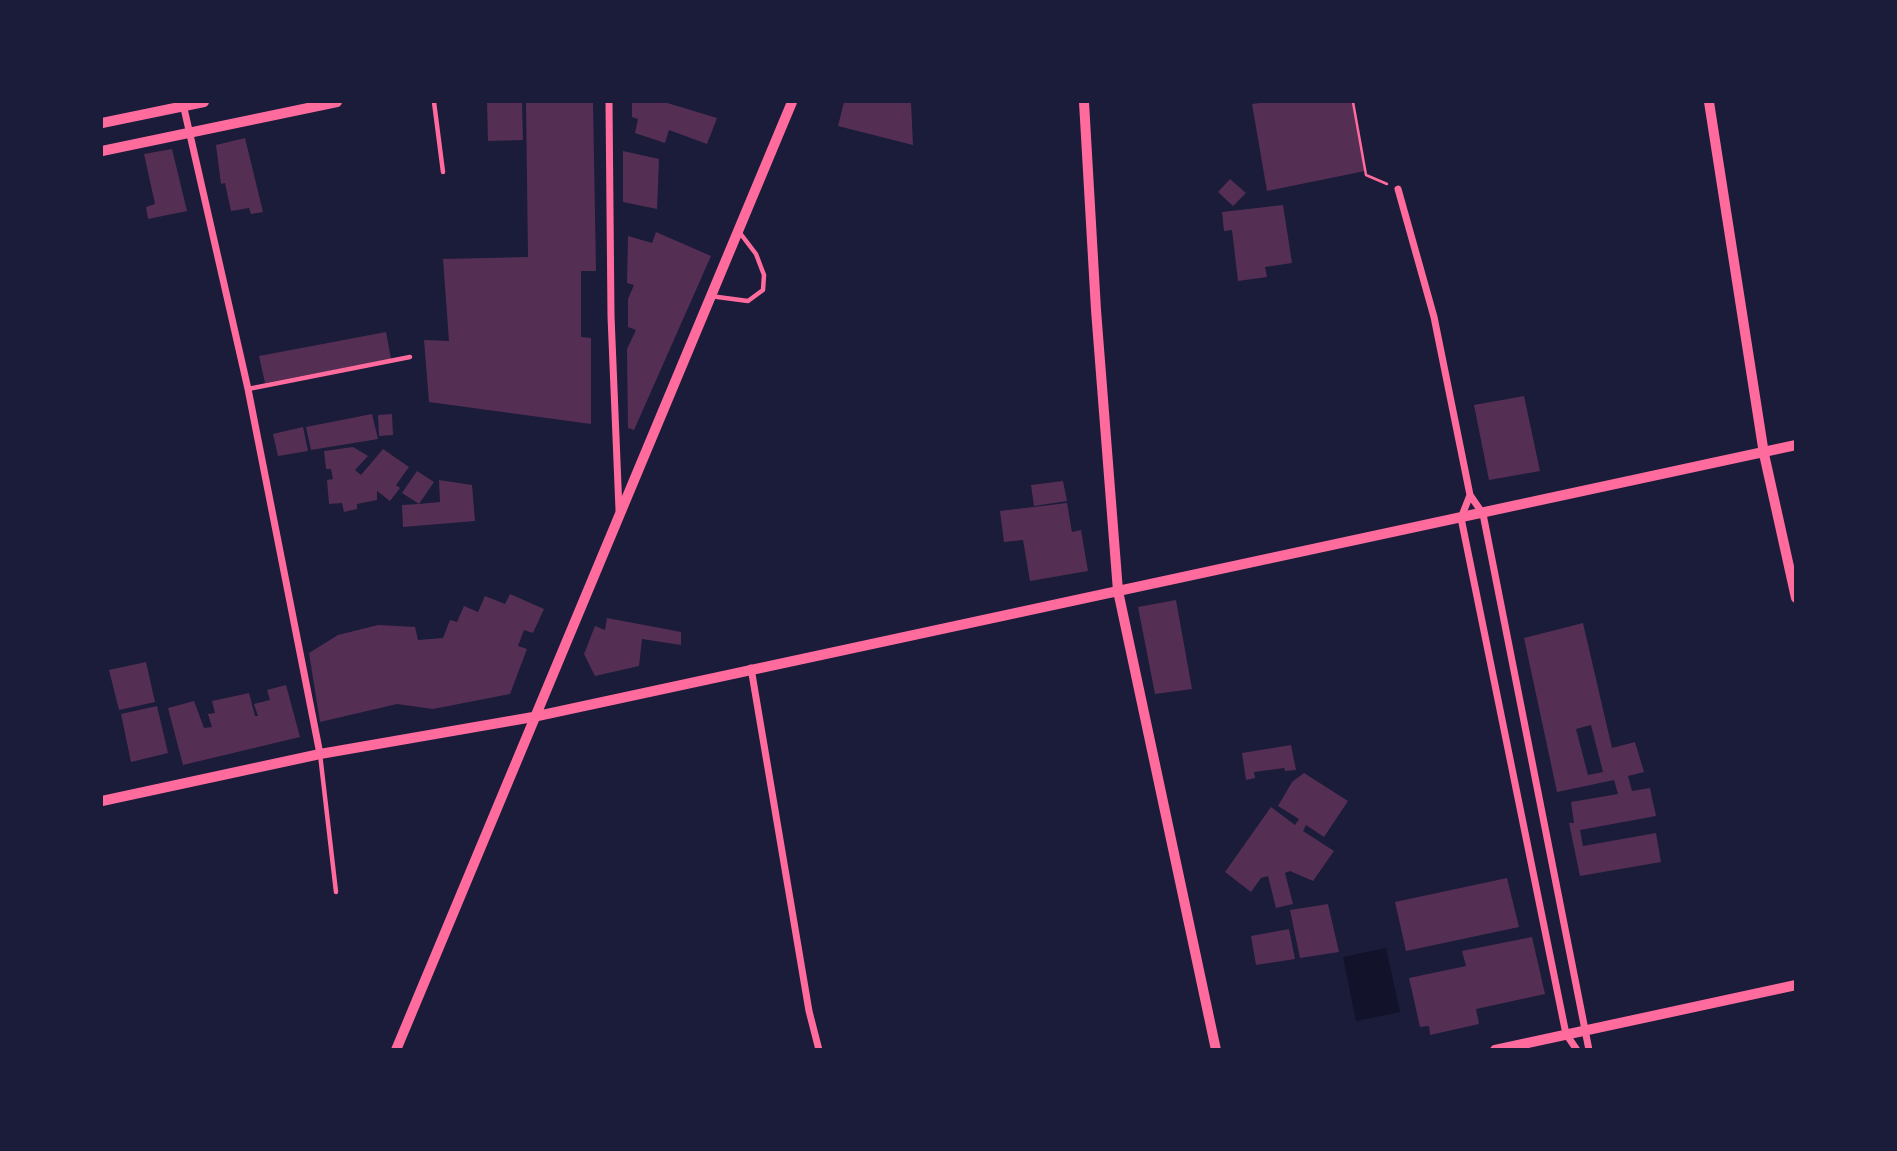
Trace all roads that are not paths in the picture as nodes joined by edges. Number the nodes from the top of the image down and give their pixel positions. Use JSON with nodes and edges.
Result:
{"nodes":[{"id":1,"x":204,"y":102,"type":"edge"},
{"id":2,"x":337,"y":102,"type":"edge"},
{"id":3,"x":434,"y":102,"type":"edge"},
{"id":4,"x":609,"y":102,"type":"edge"},
{"id":5,"x":792,"y":102,"type":"edge"},
{"id":6,"x":1084,"y":102,"type":"edge"},
{"id":7,"x":1709,"y":102,"type":"edge"},
{"id":8,"x":183,"y":104,"type":"edge"},
{"id":9,"x":102,"y":123,"type":"edge"},
{"id":10,"x":189,"y":134,"type":"junction"},
{"id":11,"x":102,"y":151,"type":"edge"},
{"id":12,"x":443,"y":172,"type":"dead end"},
{"id":13,"x":1398,"y":190,"type":"road end"},
{"id":14,"x":737,"y":230,"type":"junction"},
{"id":15,"x":709,"y":296,"type":"junction"},
{"id":16,"x":410,"y":358,"type":"dead end"},
{"id":17,"x":248,"y":389,"type":"junction"},
{"id":18,"x":1796,"y":445,"type":"edge"},
{"id":19,"x":1764,"y":454,"type":"junction"},
{"id":20,"x":1469,"y":495,"type":"junction"},
{"id":21,"x":619,"y":512,"type":"junction"},
{"id":22,"x":1483,"y":513,"type":"junction"},
{"id":23,"x":1461,"y":518,"type":"junction"},
{"id":24,"x":1118,"y":591,"type":"junction"},
{"id":25,"x":1796,"y":597,"type":"edge"},
{"id":26,"x":751,"y":668,"type":"junction"},
{"id":27,"x":533,"y":717,"type":"junction"},
{"id":28,"x":320,"y":754,"type":"junction"},
{"id":29,"x":102,"y":801,"type":"edge"},
{"id":30,"x":336,"y":892,"type":"dead end"},
{"id":31,"x":1796,"y":985,"type":"edge"},
{"id":32,"x":1585,"y":1031,"type":"junction"},
{"id":33,"x":1566,"y":1034,"type":"junction"},
{"id":34,"x":396,"y":1049,"type":"edge"},
{"id":35,"x":819,"y":1049,"type":"edge"},
{"id":36,"x":1216,"y":1049,"type":"edge"},
{"id":37,"x":1495,"y":1049,"type":"edge"},
{"id":38,"x":1577,"y":1049,"type":"edge"},
{"id":39,"x":1589,"y":1049,"type":"edge"}],
"edges":[{"from":1,"to":8,"type":"street"},
{"from":2,"to":10,"type":"street"},
{"from":3,"to":12,"type":"lane"},
{"from":4,"to":21,"type":"street"},
{"from":5,"to":14,"type":"main road"},
{"from":6,"to":24,"type":"main road"},
{"from":7,"to":19,"type":"street"},
{"from":8,"to":9,"type":"street"},
{"from":8,"to":10,"type":"street"},
{"from":10,"to":11,"type":"street"},
{"from":10,"to":17,"type":"street"},
{"from":13,"to":20,"type":"street"},
{"from":14,"to":15,"type":"main road"},
{"from":14,"to":15,"type":"lane"},
{"from":15,"to":21,"type":"main road"},
{"from":16,"to":17,"type":"lane"},
{"from":17,"to":28,"type":"street"},
{"from":18,"to":19,"type":"main road"},
{"from":19,"to":22,"type":"main road"},
{"from":19,"to":25,"type":"main road"},
{"from":20,"to":22,"type":"street"},
{"from":20,"to":23,"type":"street"},
{"from":21,"to":27,"type":"main road"},
{"from":22,"to":23,"type":"main road"},
{"from":22,"to":32,"type":"street"},
{"from":23,"to":24,"type":"main road"},
{"from":23,"to":33,"type":"street"},
{"from":24,"to":26,"type":"main road"},
{"from":24,"to":36,"type":"main road"},
{"from":26,"to":27,"type":"main road"},
{"from":26,"to":35,"type":"street"},
{"from":27,"to":28,"type":"main road"},
{"from":27,"to":34,"type":"main road"},
{"from":28,"to":29,"type":"main road"},
{"from":28,"to":30,"type":"lane"},
{"from":31,"to":32,"type":"street"},
{"from":32,"to":33,"type":"street"},
{"from":32,"to":39,"type":"street"},
{"from":33,"to":37,"type":"street"},
{"from":33,"to":38,"type":"street"}]}
